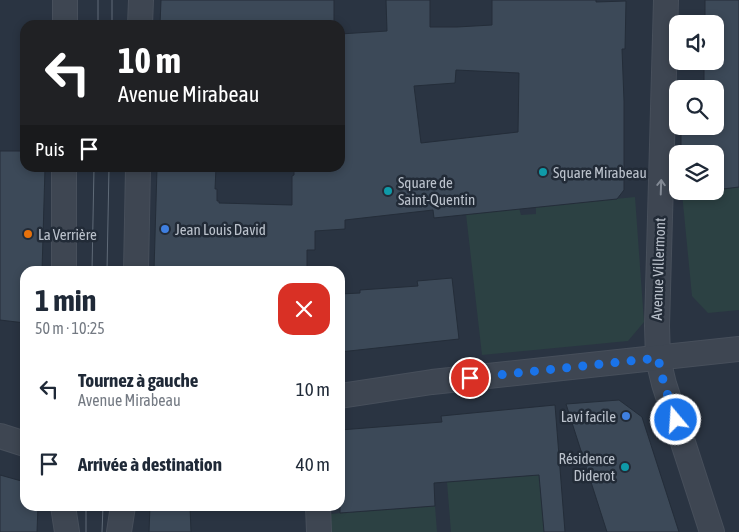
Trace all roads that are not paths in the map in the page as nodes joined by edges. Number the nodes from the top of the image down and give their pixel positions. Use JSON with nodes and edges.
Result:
{"nodes":[{"id":1,"x":65,"y":0,"type":"edge"},
{"id":2,"x":141,"y":0,"type":"edge"},
{"id":3,"x":666,"y":0,"type":"edge"},
{"id":4,"x":65,"y":20,"type":"edge"},
{"id":5,"x":140,"y":20,"type":"edge"},
{"id":6,"x":64,"y":172,"type":"edge"},
{"id":7,"x":138,"y":172,"type":"edge"},
{"id":8,"x":64,"y":266,"type":"edge"},
{"id":9,"x":136,"y":266,"type":"edge"},
{"id":10,"x":739,"y":350,"type":"edge"},
{"id":11,"x":658,"y":358,"type":"junction"},
{"id":12,"x":345,"y":395,"type":"edge"},
{"id":13,"x":0,"y":436,"type":"edge"},
{"id":14,"x":20,"y":442,"type":"edge"},
{"id":15,"x":64,"y":511,"type":"edge"},
{"id":16,"x":122,"y":511,"type":"edge"},
{"id":17,"x":318,"y":511,"type":"edge"},
{"id":18,"x":67,"y":532,"type":"edge"},
{"id":19,"x":119,"y":532,"type":"edge"},
{"id":20,"x":319,"y":532,"type":"edge"},
{"id":21,"x":712,"y":532,"type":"edge"}],
"edges":[{"from":1,"to":4,"type":"street"},
{"from":2,"to":5,"type":"street"},
{"from":11,"to":3,"type":"street","name":"Avenue Villermont","one_way":true},
{"from":6,"to":8,"type":"street"},
{"from":7,"to":9,"type":"street"},
{"from":10,"to":11,"type":"street"},
{"from":11,"to":12,"type":"street"},
{"from":11,"to":21,"type":"street","name":"Avenue Villermont"},
{"from":13,"to":14,"type":"street"},
{"from":15,"to":18,"type":"street"},
{"from":16,"to":19,"type":"street"},
{"from":17,"to":20,"type":"street"}]}
